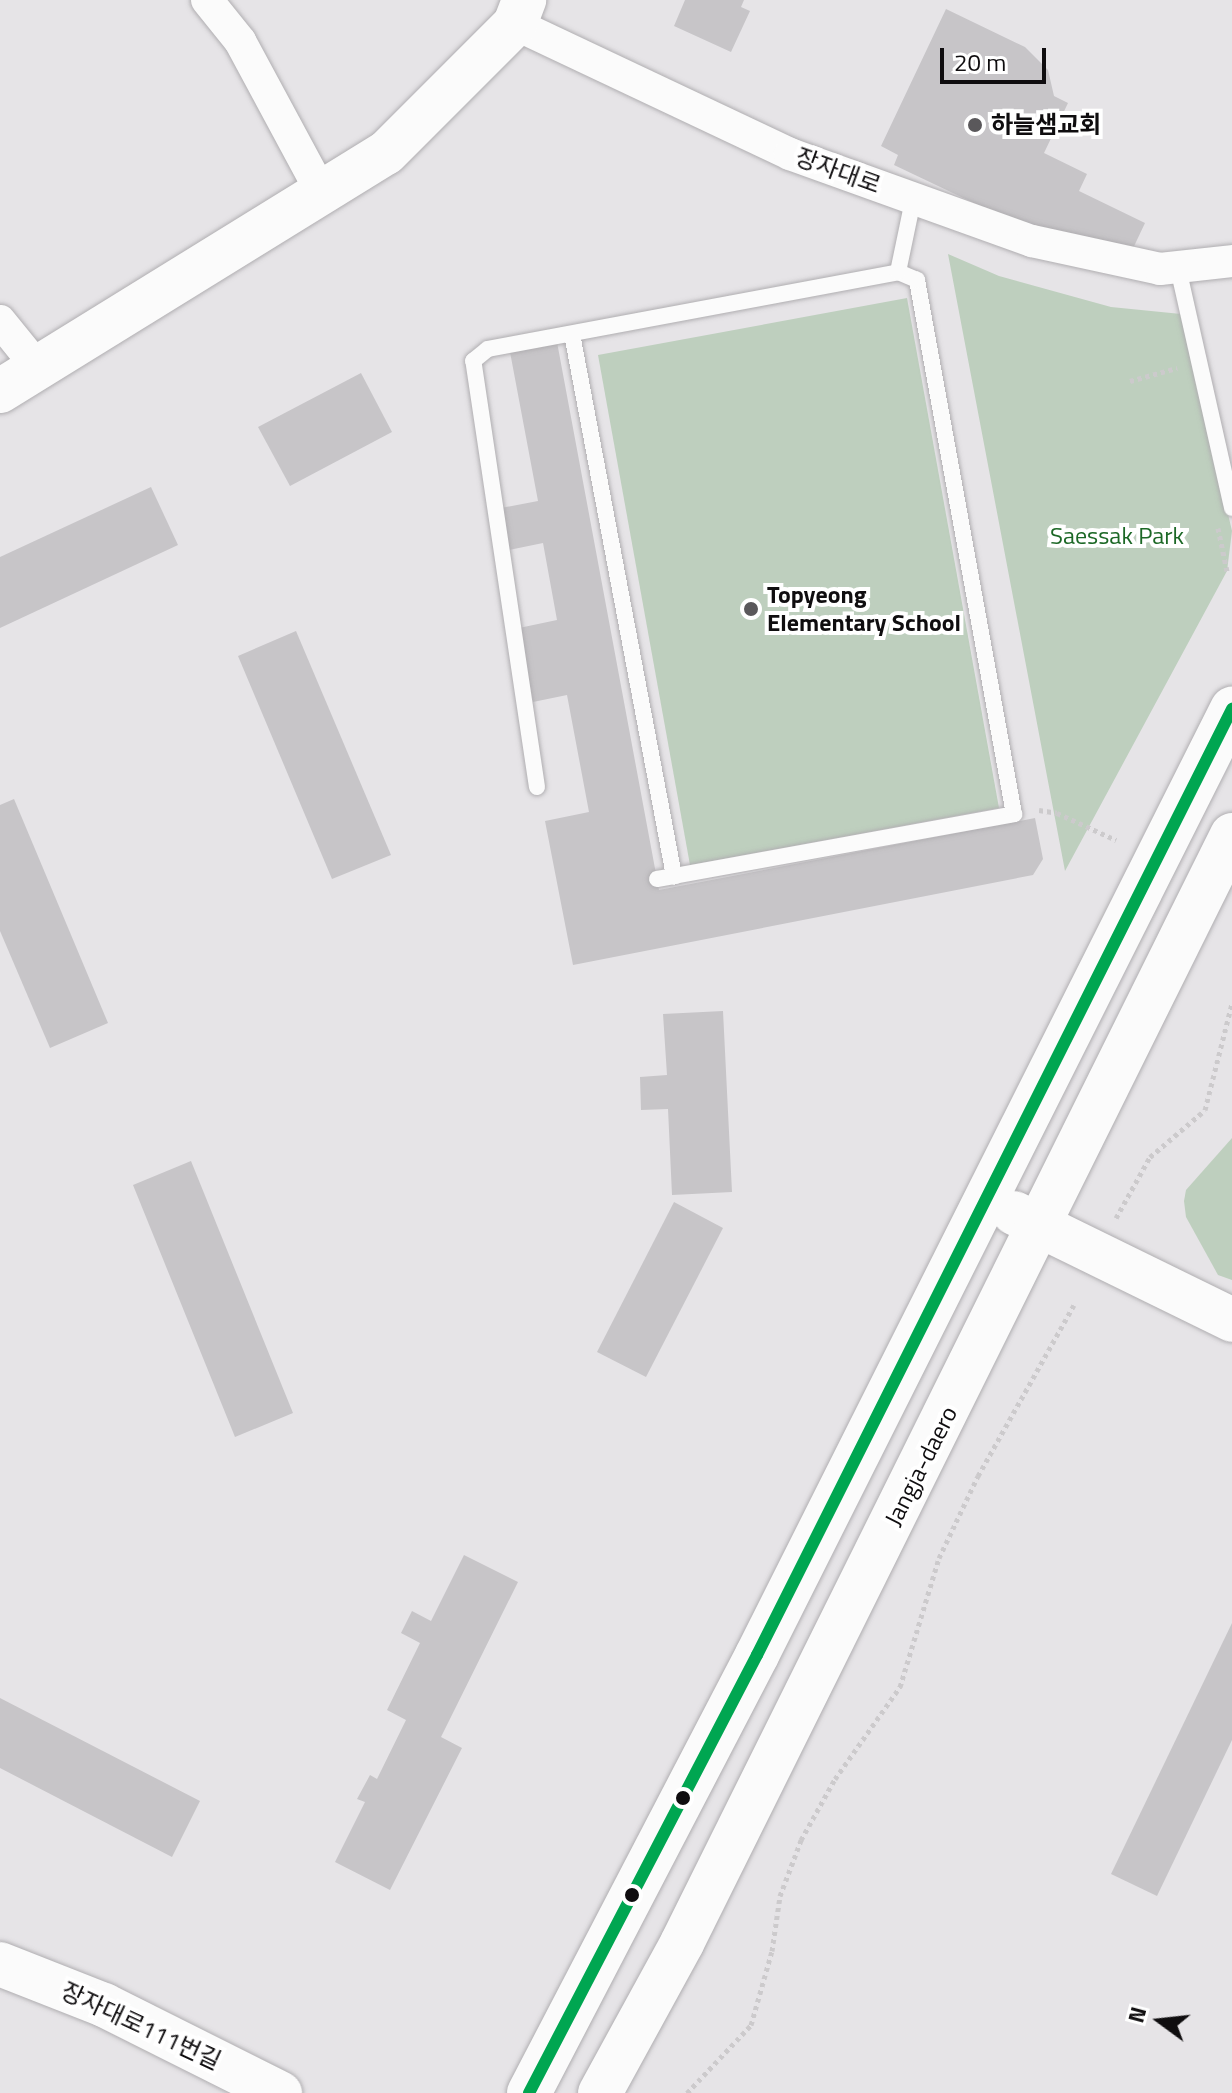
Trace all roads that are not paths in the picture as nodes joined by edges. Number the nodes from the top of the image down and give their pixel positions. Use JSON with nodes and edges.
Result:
{"nodes":[{"id":1,"x":207,"y":0,"type":"edge"},
{"id":2,"x":520,"y":12,"type":"edge"},
{"id":3,"x":322,"y":193,"type":"junction"},
{"id":4,"x":913,"y":200,"type":"junction"},
{"id":5,"x":1232,"y":261,"type":"edge"},
{"id":6,"x":1178,"y":268,"type":"junction"},
{"id":7,"x":898,"y":272,"type":"junction"},
{"id":8,"x":0,"y":321,"type":"edge"},
{"id":9,"x":572,"y":334,"type":"junction"},
{"id":10,"x":38,"y":368,"type":"junction"},
{"id":11,"x":0,"y":391,"type":"edge"},
{"id":12,"x":1232,"y":508,"type":"edge"},
{"id":13,"x":1232,"y":709,"type":"edge"},
{"id":14,"x":537,"y":787,"type":"dead end"},
{"id":15,"x":1226,"y":859,"type":"edge"},
{"id":16,"x":674,"y":876,"type":"junction"},
{"id":17,"x":657,"y":879,"type":"dead end"},
{"id":18,"x":987,"y":1199,"type":"junction"},
{"id":19,"x":1040,"y":1227,"type":"junction"},
{"id":20,"x":1232,"y":1320,"type":"edge"},
{"id":21,"x":0,"y":1964,"type":"edge"},
{"id":22,"x":280,"y":2093,"type":"edge"},
{"id":23,"x":529,"y":2093,"type":"edge"},
{"id":24,"x":600,"y":2093,"type":"edge"}],
"edges":[{"from":1,"to":3,"type":"street"},
{"from":2,"to":3,"type":"street"},
{"from":2,"to":4,"type":"street","name":"장자대로"},
{"from":3,"to":10,"type":"street"},
{"from":4,"to":6,"type":"street","name":"장자대로"},
{"from":4,"to":7,"type":"lane"},
{"from":5,"to":6,"type":"street","name":"장자대로"},
{"from":6,"to":12,"type":"lane"},
{"from":7,"to":9,"type":"lane"},
{"from":7,"to":16,"type":"lane"},
{"from":8,"to":10,"type":"street"},
{"from":9,"to":14,"type":"lane"},
{"from":9,"to":16,"type":"lane"},
{"from":10,"to":11,"type":"street"},
{"from":13,"to":18,"type":"street"},
{"from":15,"to":19,"type":"street","name":"Jangja-daero"},
{"from":16,"to":17,"type":"lane"},
{"from":18,"to":19,"type":"street"},
{"from":18,"to":23,"type":"street"},
{"from":19,"to":20,"type":"street"},
{"from":19,"to":24,"type":"street","name":"Jangja-daero"},
{"from":21,"to":22,"type":"street","name":"장자대로111번길"}]}
